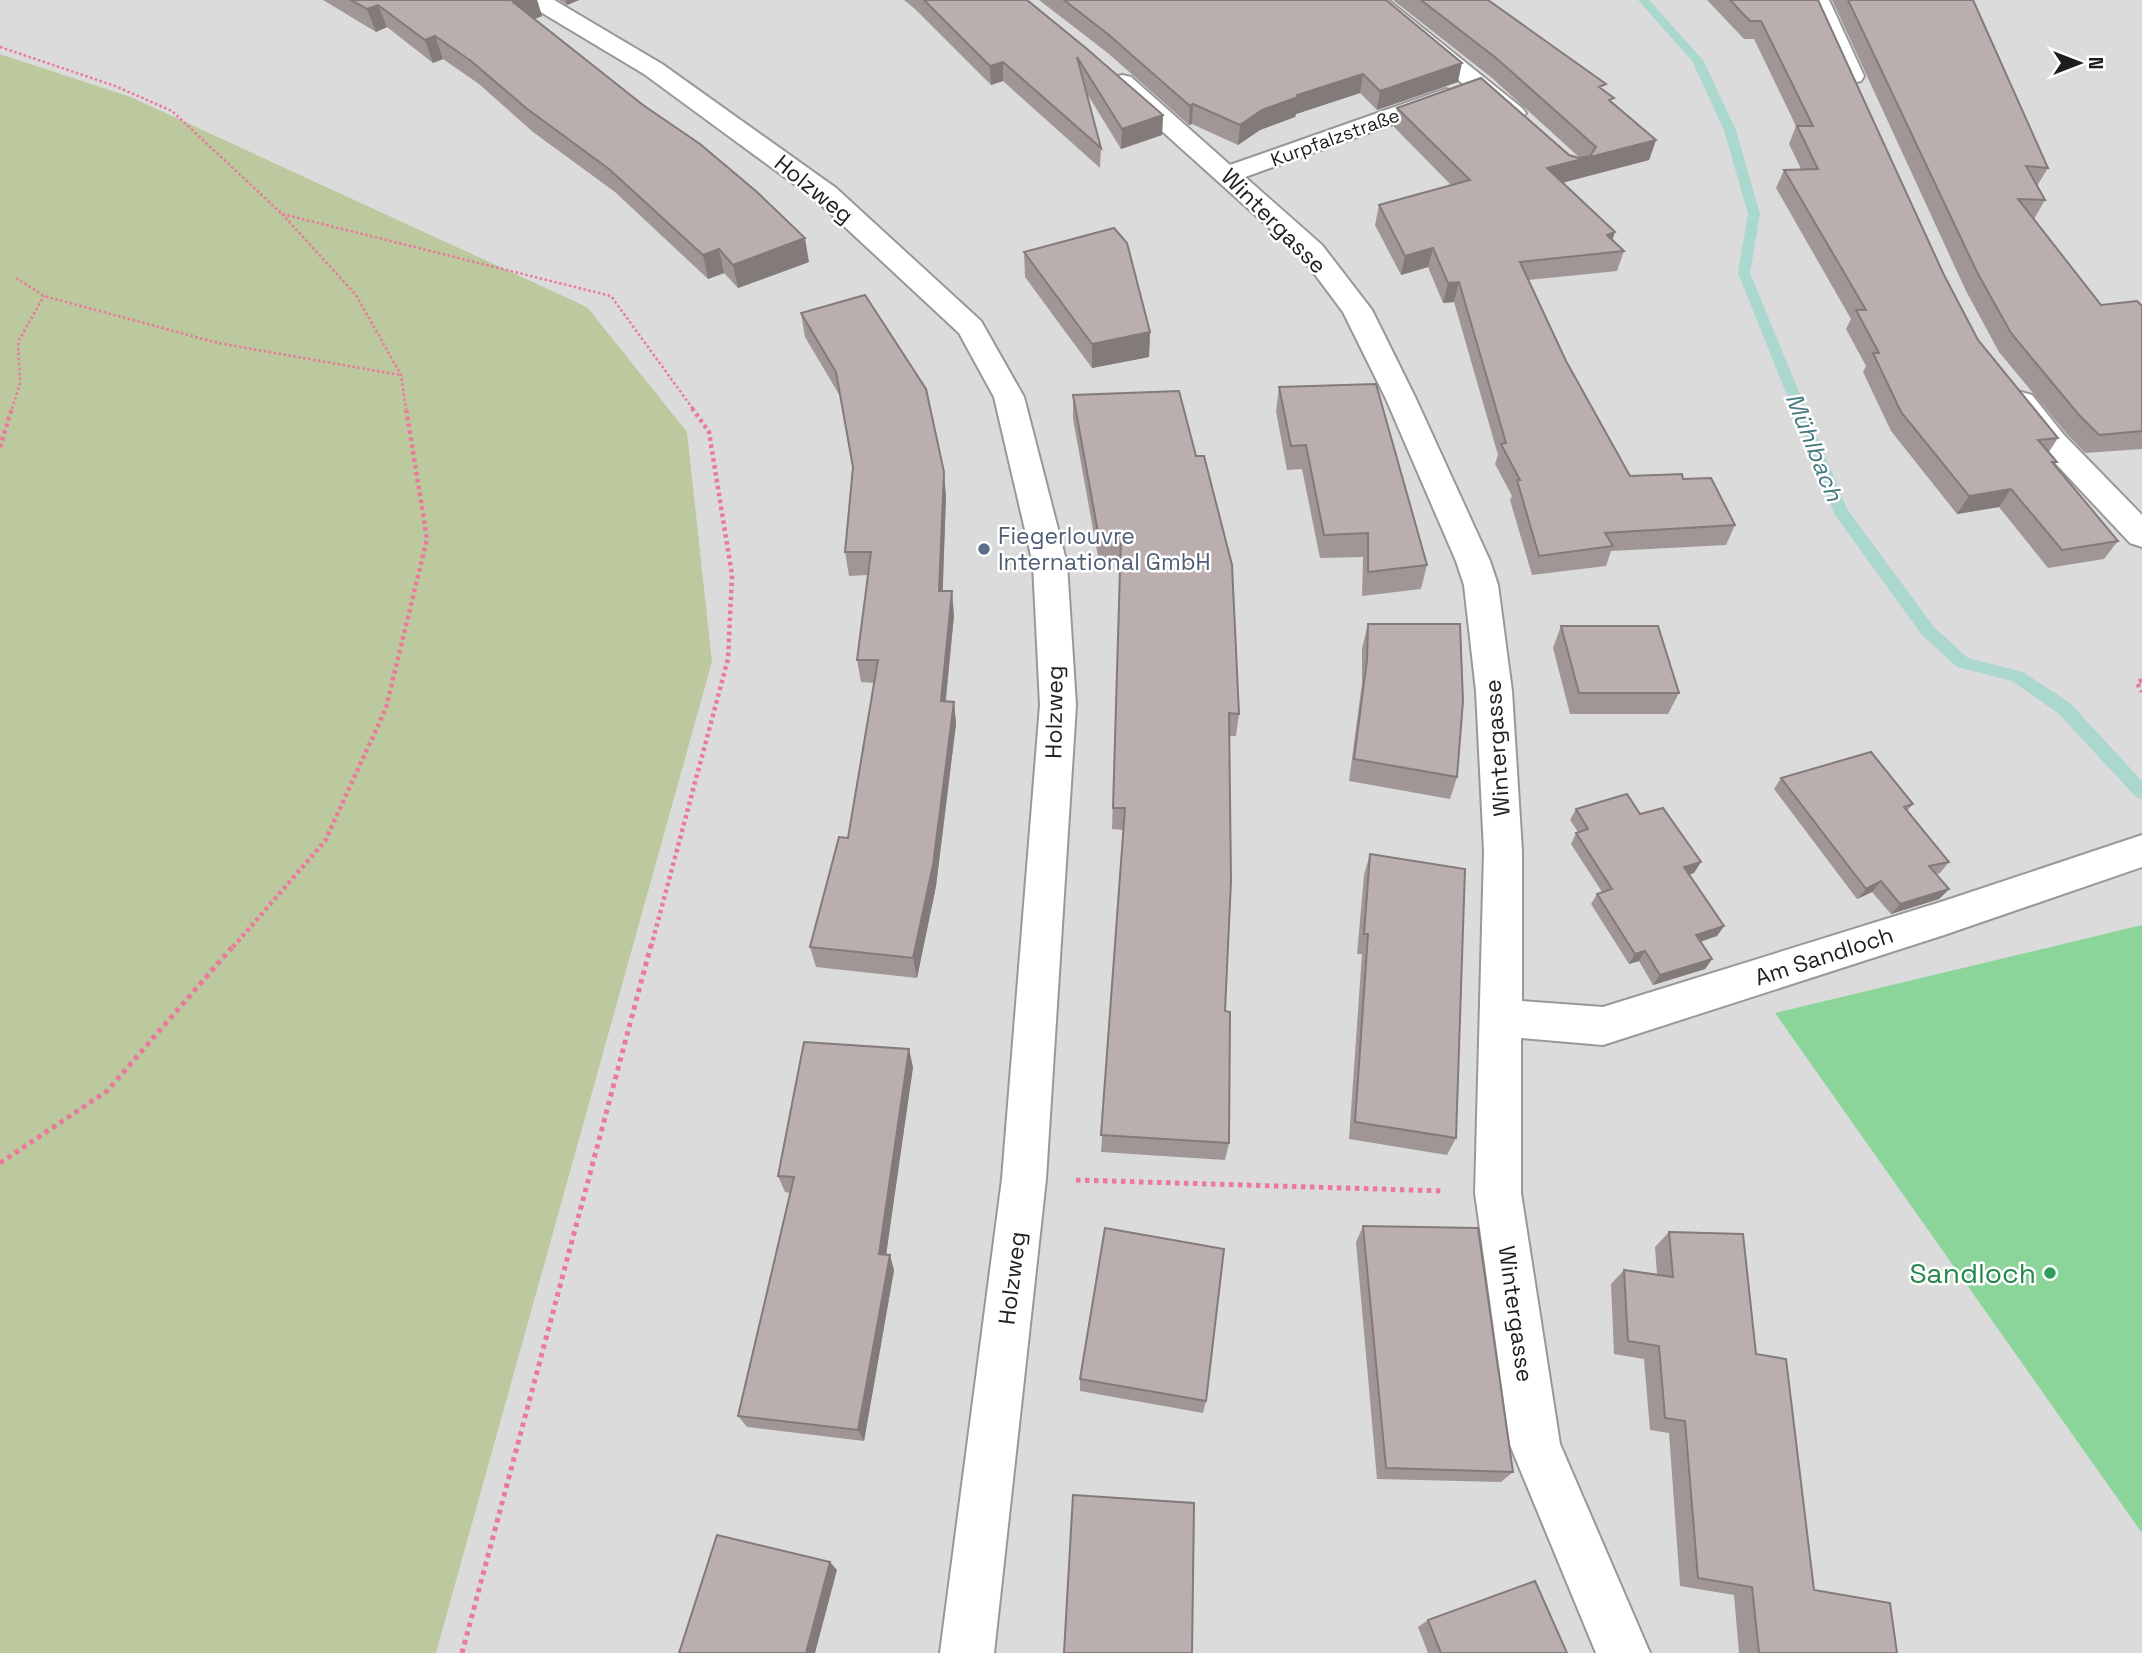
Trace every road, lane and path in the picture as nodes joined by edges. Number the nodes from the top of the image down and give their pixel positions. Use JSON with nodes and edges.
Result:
{"nodes":[{"id":1,"x":537,"y":0,"type":"edge"},
{"id":2,"x":1374,"y":0,"type":"edge"},
{"id":3,"x":1817,"y":0,"type":"edge"},
{"id":4,"x":0,"y":47,"type":"edge"},
{"id":5,"x":1098,"y":61,"type":"edge"},
{"id":6,"x":1481,"y":85,"type":"junction"},
{"id":7,"x":1862,"y":99,"type":"edge"},
{"id":8,"x":1533,"y":131,"type":"edge"},
{"id":9,"x":1229,"y":174,"type":"junction"},
{"id":10,"x":282,"y":214,"type":"junction"},
{"id":11,"x":16,"y":278,"type":"dead end"},
{"id":12,"x":44,"y":296,"type":"junction"},
{"id":13,"x":401,"y":375,"type":"junction"},
{"id":14,"x":2001,"y":378,"type":"edge"},
{"id":15,"x":0,"y":447,"type":"edge"},
{"id":16,"x":2142,"y":535,"type":"edge"},
{"id":17,"x":2142,"y":680,"type":"edge"},
{"id":18,"x":2142,"y":692,"type":"edge"},
{"id":19,"x":2142,"y":851,"type":"edge"},
{"id":20,"x":1500,"y":1018,"type":"junction"},
{"id":21,"x":0,"y":1163,"type":"edge"},
{"id":22,"x":1024,"y":1179,"type":"junction"},
{"id":23,"x":1498,"y":1193,"type":"junction"},
{"id":24,"x":462,"y":1653,"type":"edge"},
{"id":25,"x":967,"y":1653,"type":"edge"},
{"id":26,"x":1623,"y":1653,"type":"edge"}],
"edges":[{"from":1,"to":22,"type":"street","name":"Holzweg"},
{"from":2,"to":6,"type":"street"},
{"from":3,"to":7,"type":"street"},
{"from":4,"to":10,"type":"path"},
{"from":5,"to":9,"type":"street","name":"Wintergasse"},
{"from":6,"to":8,"type":"street"},
{"from":6,"to":9,"type":"street","name":"Kurpfalzstraße"},
{"from":9,"to":20,"type":"street","name":"Wintergasse"},
{"from":10,"to":13,"type":"path"},
{"from":10,"to":24,"type":"path"},
{"from":11,"to":12,"type":"path"},
{"from":12,"to":13,"type":"path"},
{"from":12,"to":15,"type":"path"},
{"from":13,"to":21,"type":"path"},
{"from":14,"to":16,"type":"street"},
{"from":17,"to":18,"type":"path"},
{"from":19,"to":20,"type":"street","name":"Am Sandloch"},
{"from":20,"to":23,"type":"street","name":"Wintergasse"},
{"from":22,"to":23,"type":"path"},
{"from":22,"to":25,"type":"street","name":"Holzweg"},
{"from":23,"to":26,"type":"street","name":"Wintergasse"}]}
